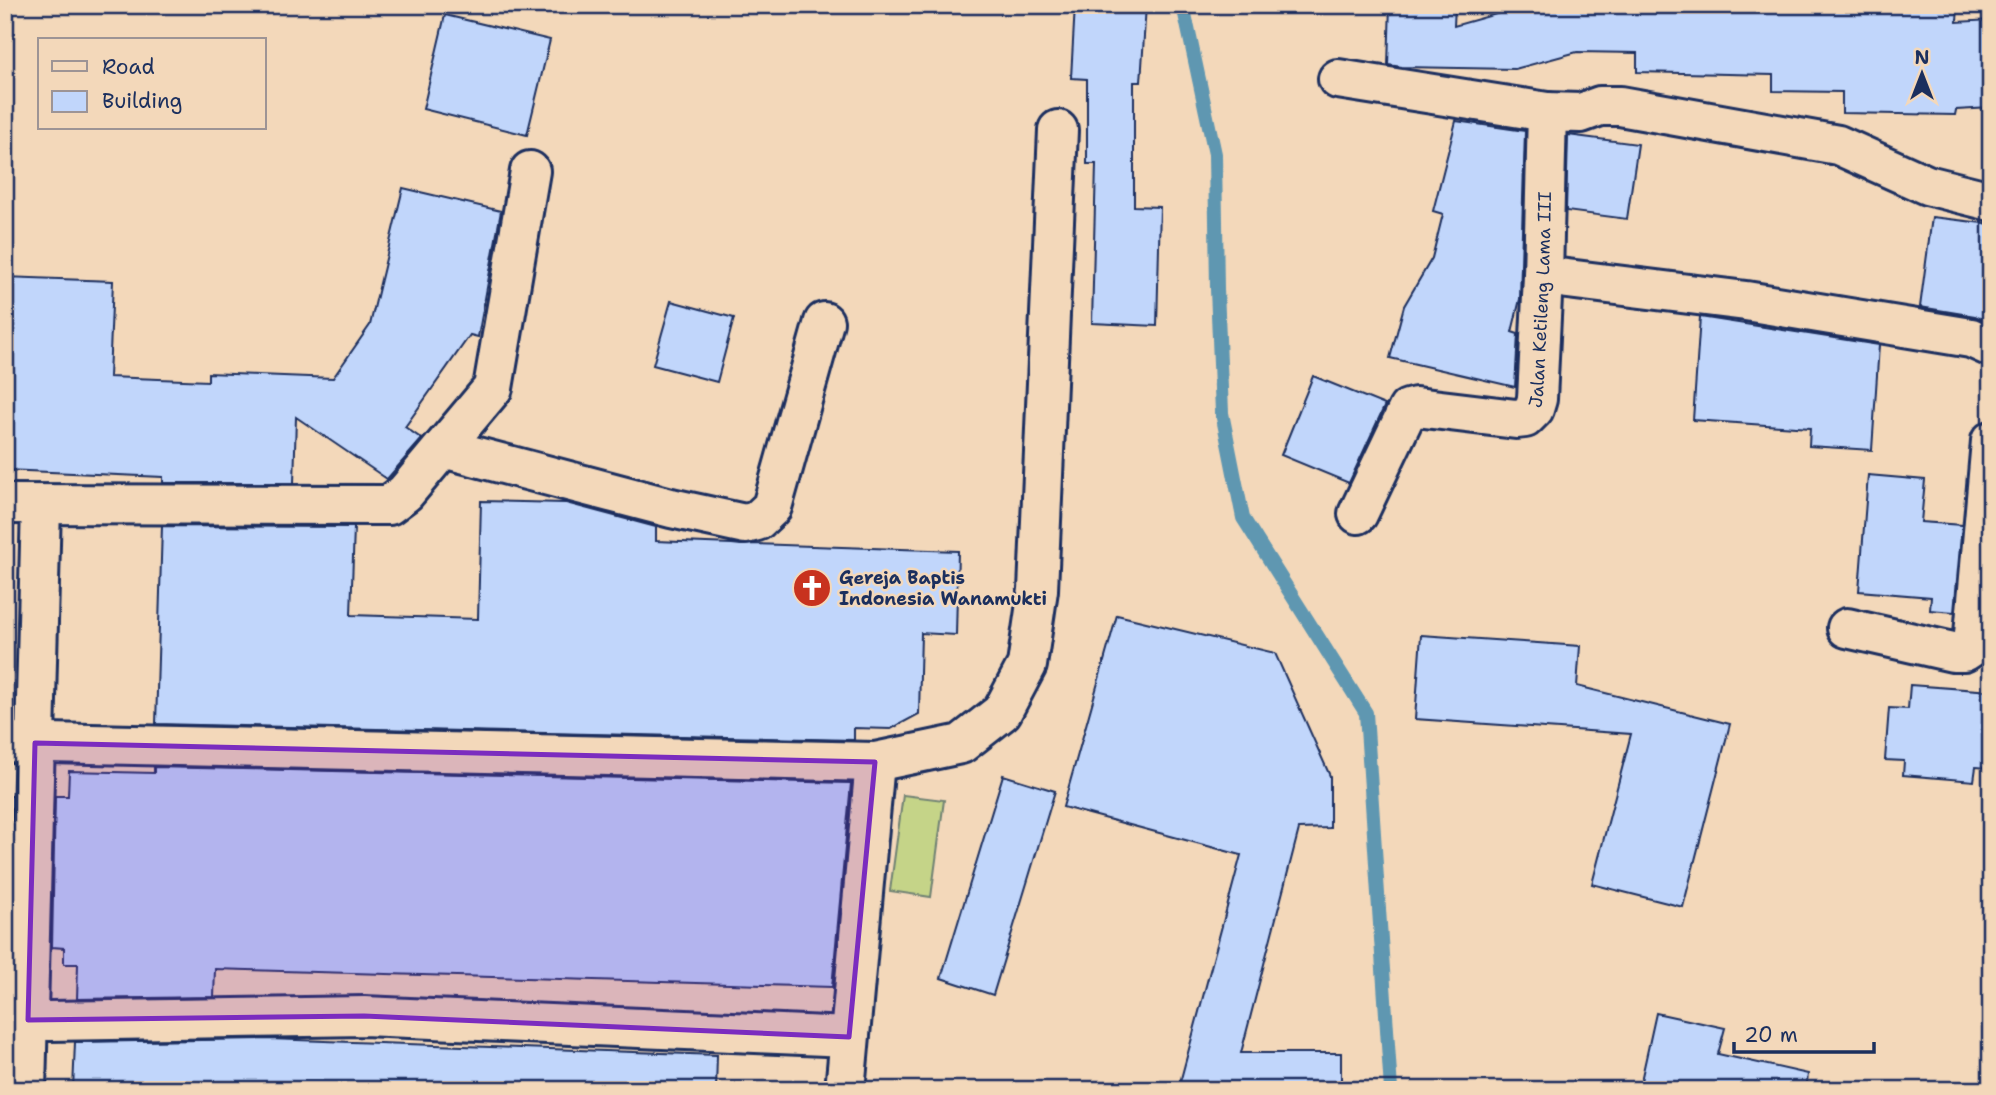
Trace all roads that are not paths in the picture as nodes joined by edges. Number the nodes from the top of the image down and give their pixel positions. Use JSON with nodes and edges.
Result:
{"nodes":[{"id":1,"x":1338,"y":79,"type":"dead end"},
{"id":2,"x":1547,"y":112,"type":"junction"},
{"id":3,"x":1058,"y":131,"type":"dead end"},
{"id":4,"x":530,"y":171,"type":"dead end"},
{"id":5,"x":1991,"y":201,"type":"edge"},
{"id":6,"x":1543,"y":276,"type":"junction"},
{"id":7,"x":824,"y":322,"type":"dead end"},
{"id":8,"x":1991,"y":347,"type":"edge"},
{"id":9,"x":1991,"y":440,"type":"edge"},
{"id":10,"x":443,"y":448,"type":"junction"},
{"id":11,"x":23,"y":505,"type":"edge"},
{"id":12,"x":1358,"y":514,"type":"dead end"},
{"id":13,"x":1847,"y":628,"type":"dead end"},
{"id":14,"x":20,"y":742,"type":"edge"},
{"id":15,"x":875,"y":762,"type":"junction"},
{"id":16,"x":17,"y":1020,"type":"edge"},
{"id":17,"x":849,"y":1037,"type":"junction"},
{"id":18,"x":26,"y":1090,"type":"edge"},
{"id":19,"x":845,"y":1090,"type":"edge"}],
"edges":[{"from":1,"to":2,"type":"street"},
{"from":2,"to":5,"type":"street"},
{"from":2,"to":6,"type":"street","name":"Jalan Ketileng Lama III"},
{"from":3,"to":15,"type":"street"},
{"from":4,"to":10,"type":"street"},
{"from":6,"to":8,"type":"street"},
{"from":6,"to":12,"type":"street","name":"Jalan Ketileng Lama III"},
{"from":7,"to":10,"type":"street"},
{"from":9,"to":13,"type":"street"},
{"from":10,"to":11,"type":"street"},
{"from":11,"to":14,"type":"street"},
{"from":14,"to":15,"type":"street"},
{"from":14,"to":16,"type":"street"},
{"from":15,"to":17,"type":"street"},
{"from":16,"to":17,"type":"street"},
{"from":16,"to":18,"type":"street"},
{"from":17,"to":19,"type":"street"}]}
